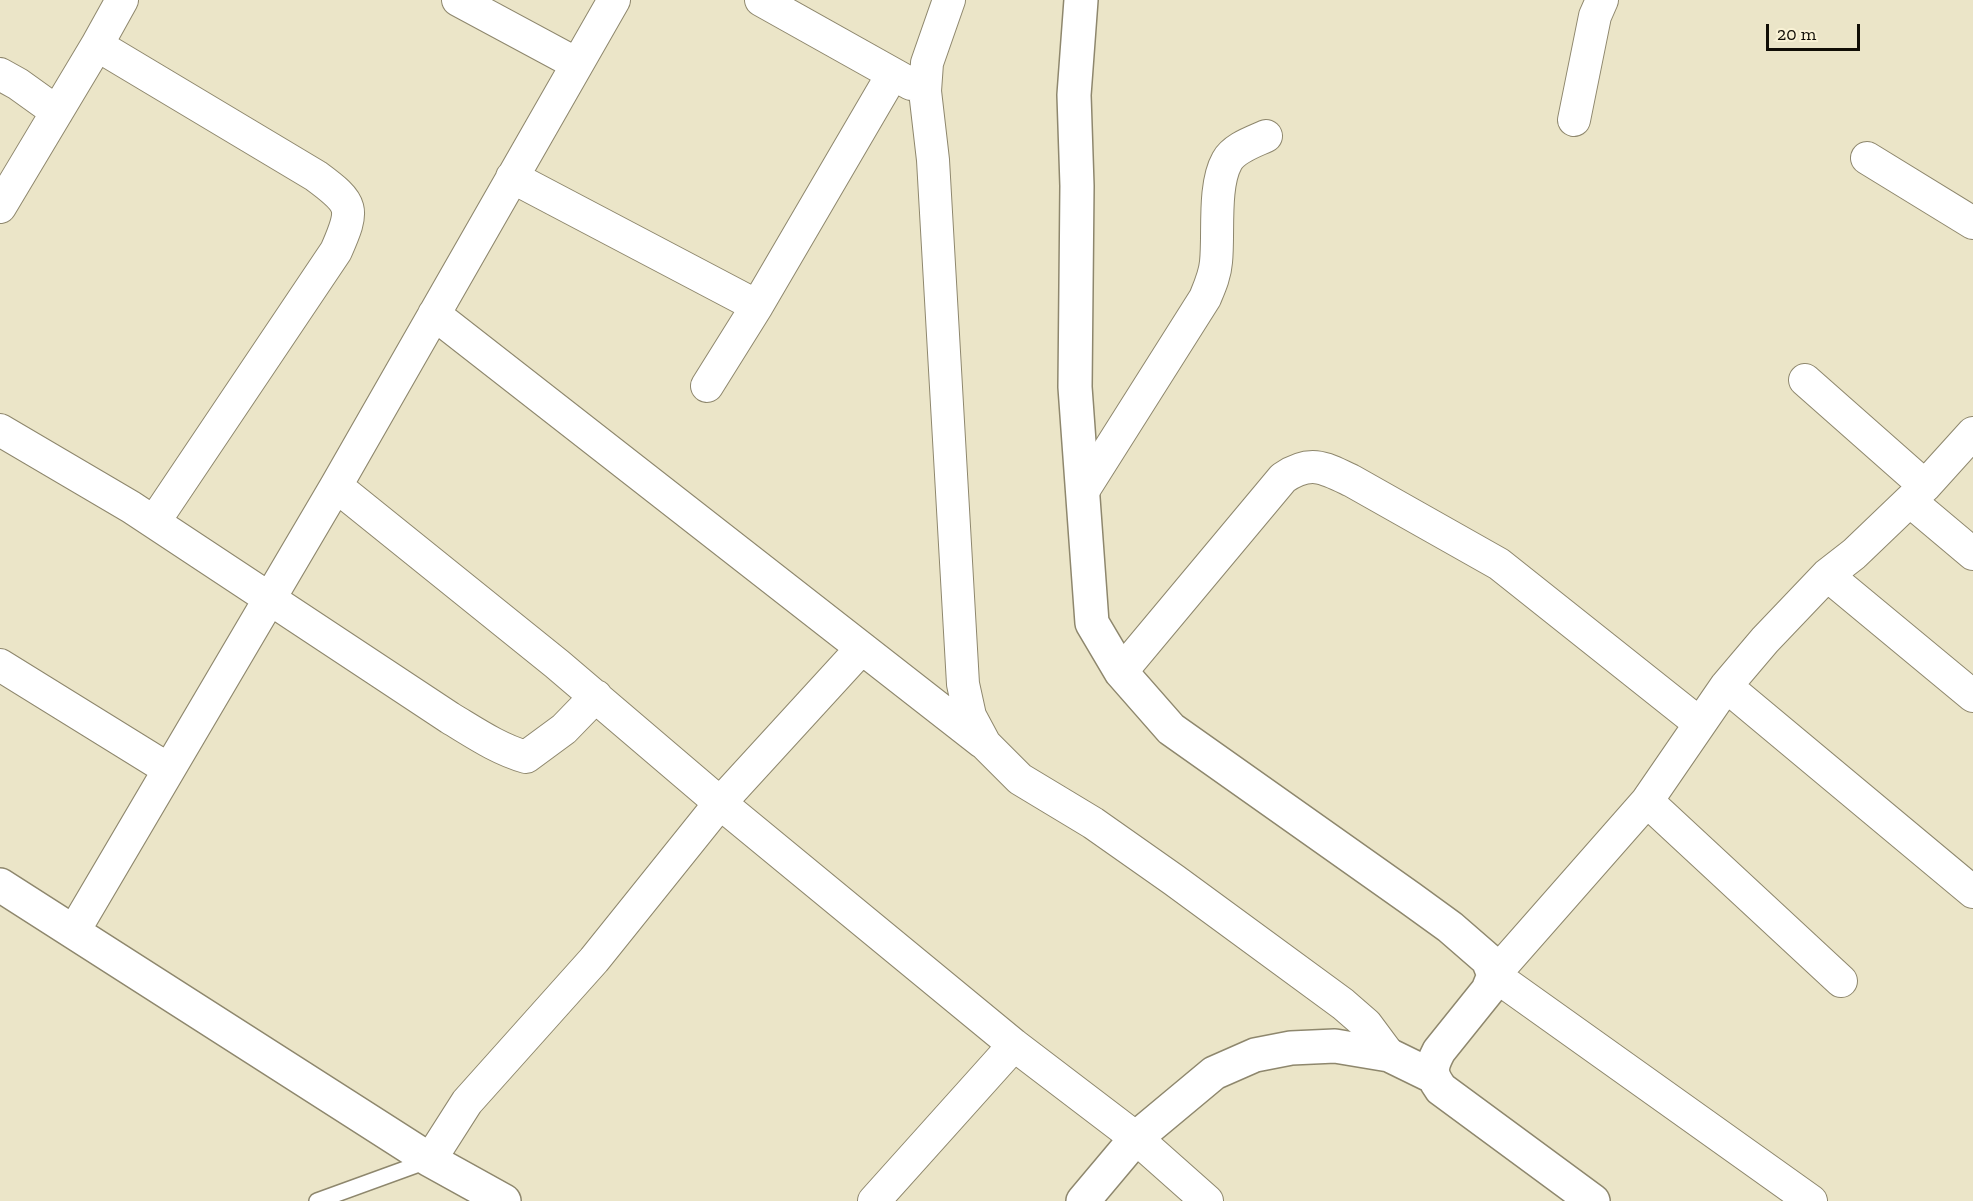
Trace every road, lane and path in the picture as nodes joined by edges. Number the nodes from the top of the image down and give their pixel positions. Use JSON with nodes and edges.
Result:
{"nodes":[{"id":1,"x":122,"y":0,"type":"edge"},
{"id":2,"x":458,"y":0,"type":"edge"},
{"id":3,"x":614,"y":0,"type":"edge"},
{"id":4,"x":760,"y":0,"type":"edge"},
{"id":5,"x":949,"y":0,"type":"edge"},
{"id":6,"x":1081,"y":0,"type":"edge"},
{"id":7,"x":1602,"y":0,"type":"edge"},
{"id":8,"x":98,"y":45,"type":"junction"},
{"id":9,"x":577,"y":64,"type":"junction"},
{"id":10,"x":0,"y":74,"type":"edge"},
{"id":11,"x":892,"y":75,"type":"junction"},
{"id":12,"x":925,"y":91,"type":"junction"},
{"id":13,"x":57,"y":112,"type":"junction"},
{"id":14,"x":1574,"y":120,"type":"dead end"},
{"id":15,"x":1266,"y":136,"type":"dead end"},
{"id":16,"x":1867,"y":158,"type":"dead end"},
{"id":17,"x":512,"y":177,"type":"junction"},
{"id":18,"x":0,"y":207,"type":"edge"},
{"id":19,"x":1973,"y":223,"type":"edge"},
{"id":20,"x":757,"y":306,"type":"junction"},
{"id":21,"x":434,"y":314,"type":"junction"},
{"id":22,"x":1805,"y":380,"type":"dead end"},
{"id":23,"x":707,"y":386,"type":"dead end"},
{"id":24,"x":0,"y":430,"type":"edge"},
{"id":25,"x":1973,"y":433,"type":"edge"},
{"id":26,"x":336,"y":486,"type":"junction"},
{"id":27,"x":1083,"y":491,"type":"junction"},
{"id":28,"x":1917,"y":493,"type":"junction"},
{"id":29,"x":154,"y":522,"type":"junction"},
{"id":30,"x":1973,"y":554,"type":"edge"},
{"id":31,"x":1827,"y":575,"type":"junction"},
{"id":32,"x":270,"y":599,"type":"junction"},
{"id":33,"x":861,"y":649,"type":"junction"},
{"id":34,"x":0,"y":665,"type":"edge"},
{"id":35,"x":1121,"y":672,"type":"junction"},
{"id":36,"x":1726,"y":686,"type":"junction"},
{"id":37,"x":596,"y":696,"type":"junction"},
{"id":38,"x":1973,"y":696,"type":"edge"},
{"id":39,"x":1700,"y":723,"type":"junction"},
{"id":40,"x":985,"y":744,"type":"junction"},
{"id":41,"x":168,"y":769,"type":"junction"},
{"id":42,"x":1647,"y":801,"type":"junction"},
{"id":43,"x":720,"y":803,"type":"junction"},
{"id":44,"x":0,"y":885,"type":"edge"},
{"id":45,"x":1973,"y":892,"type":"edge"},
{"id":46,"x":74,"y":931,"type":"junction"},
{"id":47,"x":1494,"y":975,"type":"junction"},
{"id":48,"x":1841,"y":981,"type":"dead end"},
{"id":49,"x":1014,"y":1045,"type":"junction"},
{"id":50,"x":1389,"y":1055,"type":"junction"},
{"id":51,"x":1432,"y":1076,"type":"junction"},
{"id":52,"x":1136,"y":1138,"type":"junction"},
{"id":53,"x":430,"y":1160,"type":"junction"},
{"id":54,"x":317,"y":1201,"type":"edge"},
{"id":55,"x":504,"y":1201,"type":"edge"},
{"id":56,"x":874,"y":1201,"type":"edge"},
{"id":57,"x":1083,"y":1201,"type":"edge"},
{"id":58,"x":1207,"y":1201,"type":"edge"},
{"id":59,"x":1593,"y":1201,"type":"edge"},
{"id":60,"x":1811,"y":1201,"type":"edge"}],
"edges":[{"from":1,"to":8,"type":"street"},
{"from":2,"to":9,"type":"street"},
{"from":3,"to":9,"type":"street"},
{"from":4,"to":11,"type":"street"},
{"from":5,"to":12,"type":"street"},
{"from":6,"to":27,"type":"main road"},
{"from":7,"to":14,"type":"street"},
{"from":8,"to":13,"type":"street"},
{"from":8,"to":29,"type":"street"},
{"from":9,"to":17,"type":"street"},
{"from":10,"to":13,"type":"street"},
{"from":11,"to":12,"type":"street"},
{"from":11,"to":20,"type":"street"},
{"from":12,"to":40,"type":"street"},
{"from":13,"to":18,"type":"street"},
{"from":15,"to":27,"type":"street"},
{"from":16,"to":19,"type":"street"},
{"from":17,"to":20,"type":"street"},
{"from":17,"to":21,"type":"street"},
{"from":20,"to":23,"type":"street"},
{"from":21,"to":26,"type":"street"},
{"from":21,"to":33,"type":"street"},
{"from":22,"to":28,"type":"street"},
{"from":24,"to":29,"type":"street"},
{"from":25,"to":28,"type":"street"},
{"from":26,"to":32,"type":"street"},
{"from":26,"to":37,"type":"street"},
{"from":27,"to":35,"type":"main road"},
{"from":28,"to":30,"type":"street"},
{"from":28,"to":31,"type":"street"},
{"from":29,"to":32,"type":"street"},
{"from":31,"to":36,"type":"street"},
{"from":31,"to":38,"type":"street"},
{"from":32,"to":37,"type":"street"},
{"from":32,"to":41,"type":"street"},
{"from":33,"to":40,"type":"street"},
{"from":33,"to":43,"type":"street"},
{"from":34,"to":41,"type":"street"},
{"from":35,"to":39,"type":"street"},
{"from":35,"to":47,"type":"main road"},
{"from":36,"to":39,"type":"street"},
{"from":36,"to":45,"type":"street"},
{"from":37,"to":43,"type":"street"},
{"from":39,"to":42,"type":"street"},
{"from":40,"to":50,"type":"street"},
{"from":41,"to":46,"type":"street"},
{"from":42,"to":47,"type":"street"},
{"from":42,"to":48,"type":"street"},
{"from":43,"to":49,"type":"street"},
{"from":43,"to":53,"type":"street"},
{"from":44,"to":46,"type":"main road"},
{"from":46,"to":53,"type":"main road"},
{"from":47,"to":51,"type":"main road"},
{"from":47,"to":60,"type":"street"},
{"from":49,"to":52,"type":"street"},
{"from":49,"to":56,"type":"street"},
{"from":50,"to":51,"type":"main road"},
{"from":50,"to":52,"type":"main road"},
{"from":51,"to":59,"type":"main road"},
{"from":52,"to":57,"type":"main road"},
{"from":52,"to":58,"type":"street"},
{"from":53,"to":54,"type":"lane"},
{"from":53,"to":55,"type":"main road"}]}
